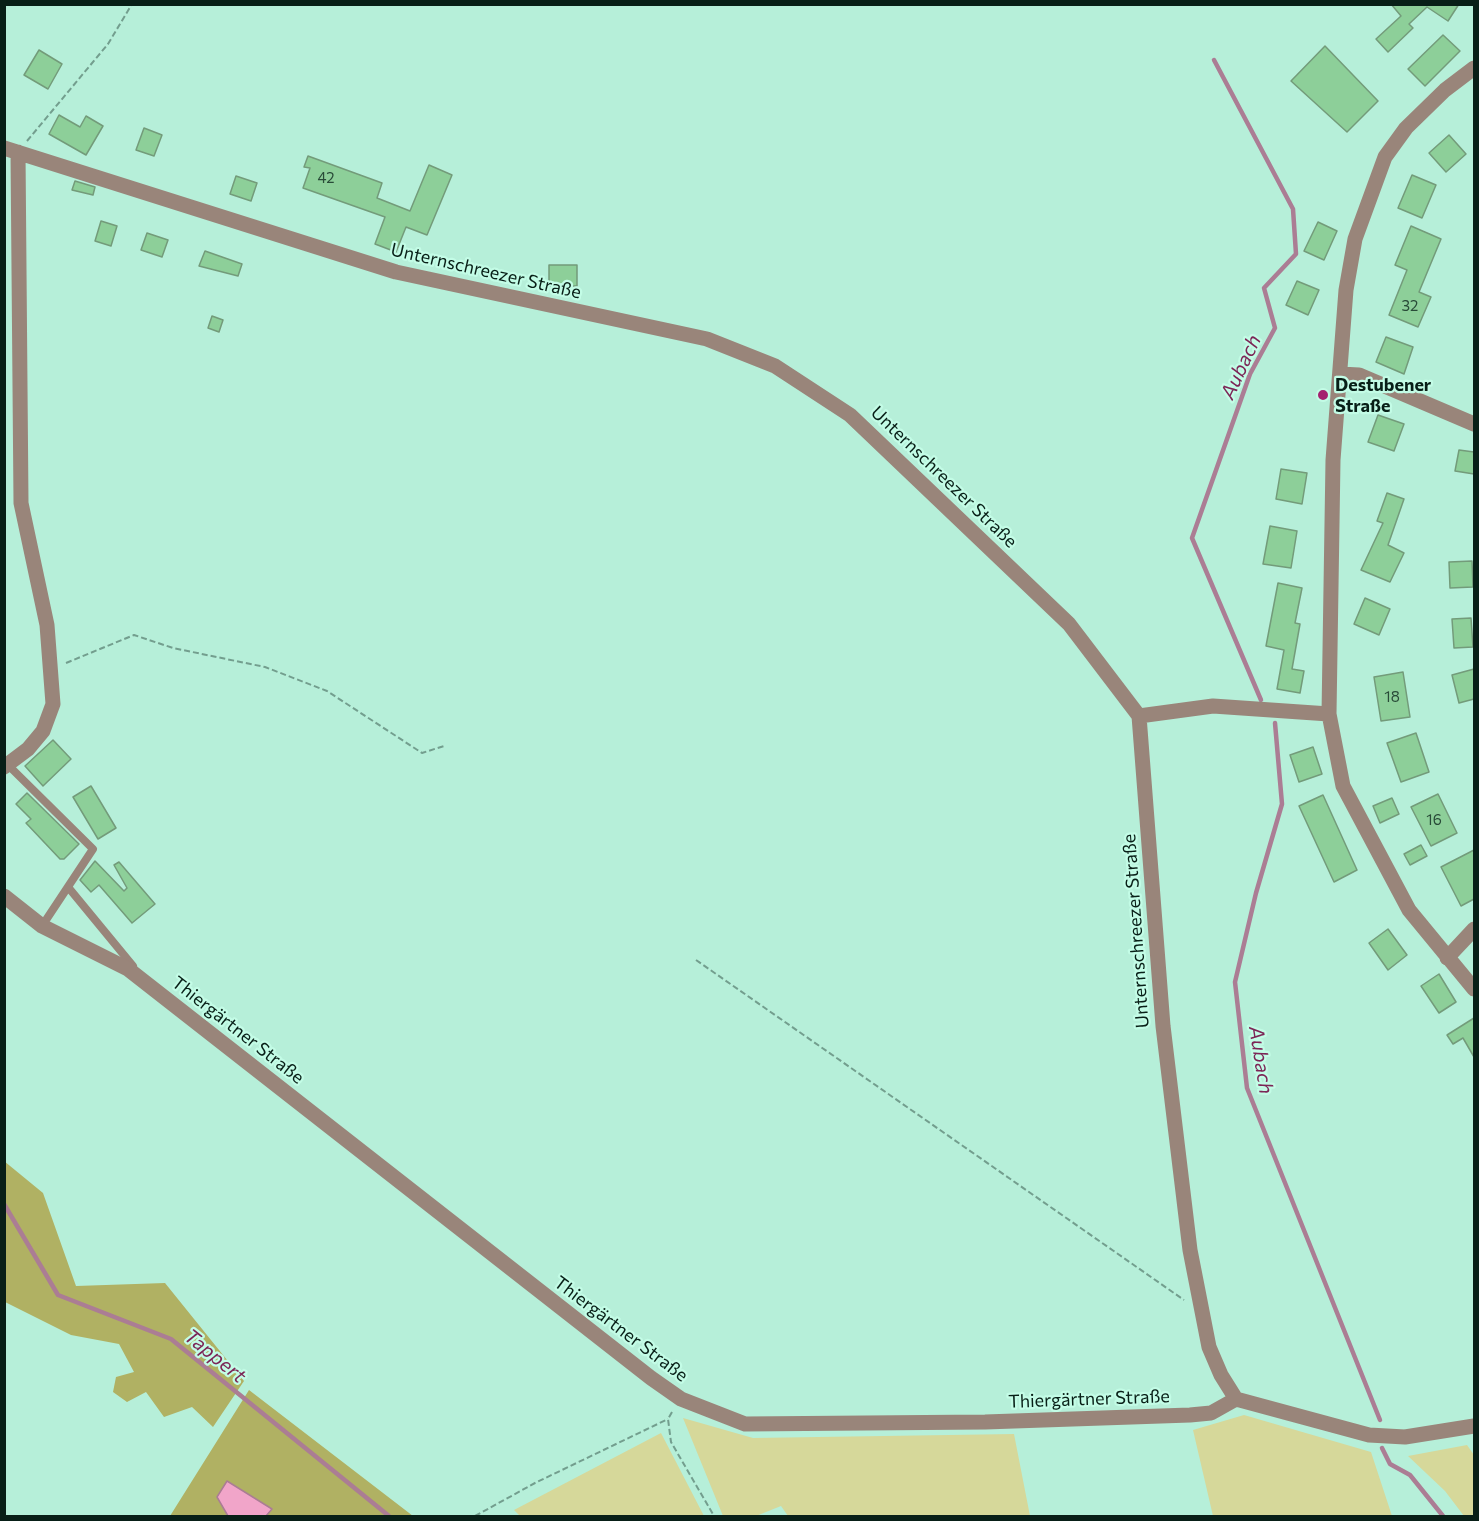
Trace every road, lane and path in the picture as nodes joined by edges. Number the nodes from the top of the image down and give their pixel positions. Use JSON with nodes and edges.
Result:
{"nodes":[{"id":1,"x":132,"y":4,"type":"edge"},
{"id":2,"x":1474,"y":68,"type":"edge"},
{"id":3,"x":11,"y":150,"type":"edge"},
{"id":4,"x":1340,"y":374,"type":"junction"},
{"id":5,"x":1474,"y":424,"type":"edge"},
{"id":6,"x":52,"y":669,"type":"junction"},
{"id":7,"x":1329,"y":714,"type":"junction"},
{"id":8,"x":1139,"y":716,"type":"junction"},
{"id":9,"x":444,"y":746,"type":"dead end"},
{"id":10,"x":6,"y":766,"type":"edge"},
{"id":11,"x":68,"y":887,"type":"junction"},
{"id":12,"x":4,"y":896,"type":"edge"},
{"id":13,"x":42,"y":926,"type":"junction"},
{"id":14,"x":1474,"y":929,"type":"edge"},
{"id":15,"x":1447,"y":958,"type":"junction"},
{"id":16,"x":696,"y":960,"type":"dead end"},
{"id":17,"x":128,"y":969,"type":"junction"},
{"id":18,"x":1474,"y":989,"type":"edge"},
{"id":19,"x":1184,"y":1300,"type":"dead end"},
{"id":20,"x":681,"y":1399,"type":"junction"},
{"id":21,"x":1236,"y":1399,"type":"junction"},
{"id":22,"x":668,"y":1419,"type":"junction"},
{"id":23,"x":1474,"y":1426,"type":"edge"},
{"id":24,"x":475,"y":1516,"type":"edge"},
{"id":25,"x":714,"y":1516,"type":"edge"}],
"edges":[{"from":1,"to":3,"type":"path"},
{"from":2,"to":4,"type":"street"},
{"from":3,"to":6,"type":"street"},
{"from":3,"to":8,"type":"street","name":"Unternschreezer Straße"},
{"from":4,"to":5,"type":"street"},
{"from":4,"to":7,"type":"street"},
{"from":6,"to":9,"type":"path"},
{"from":6,"to":10,"type":"street"},
{"from":7,"to":8,"type":"street"},
{"from":7,"to":15,"type":"street"},
{"from":8,"to":21,"type":"street","name":"Unternschreezer Straße"},
{"from":10,"to":11,"type":"lane"},
{"from":11,"to":13,"type":"lane"},
{"from":11,"to":17,"type":"lane"},
{"from":12,"to":13,"type":"street","name":"Thiergärtner Straße"},
{"from":13,"to":17,"type":"street","name":"Thiergärtner Straße"},
{"from":14,"to":15,"type":"street"},
{"from":15,"to":18,"type":"street"},
{"from":16,"to":19,"type":"path"},
{"from":17,"to":20,"type":"street","name":"Thiergärtner Straße"},
{"from":20,"to":21,"type":"street","name":"Thiergärtner Straße"},
{"from":20,"to":22,"type":"path"},
{"from":21,"to":23,"type":"street"},
{"from":22,"to":24,"type":"path"},
{"from":22,"to":25,"type":"path"}]}
